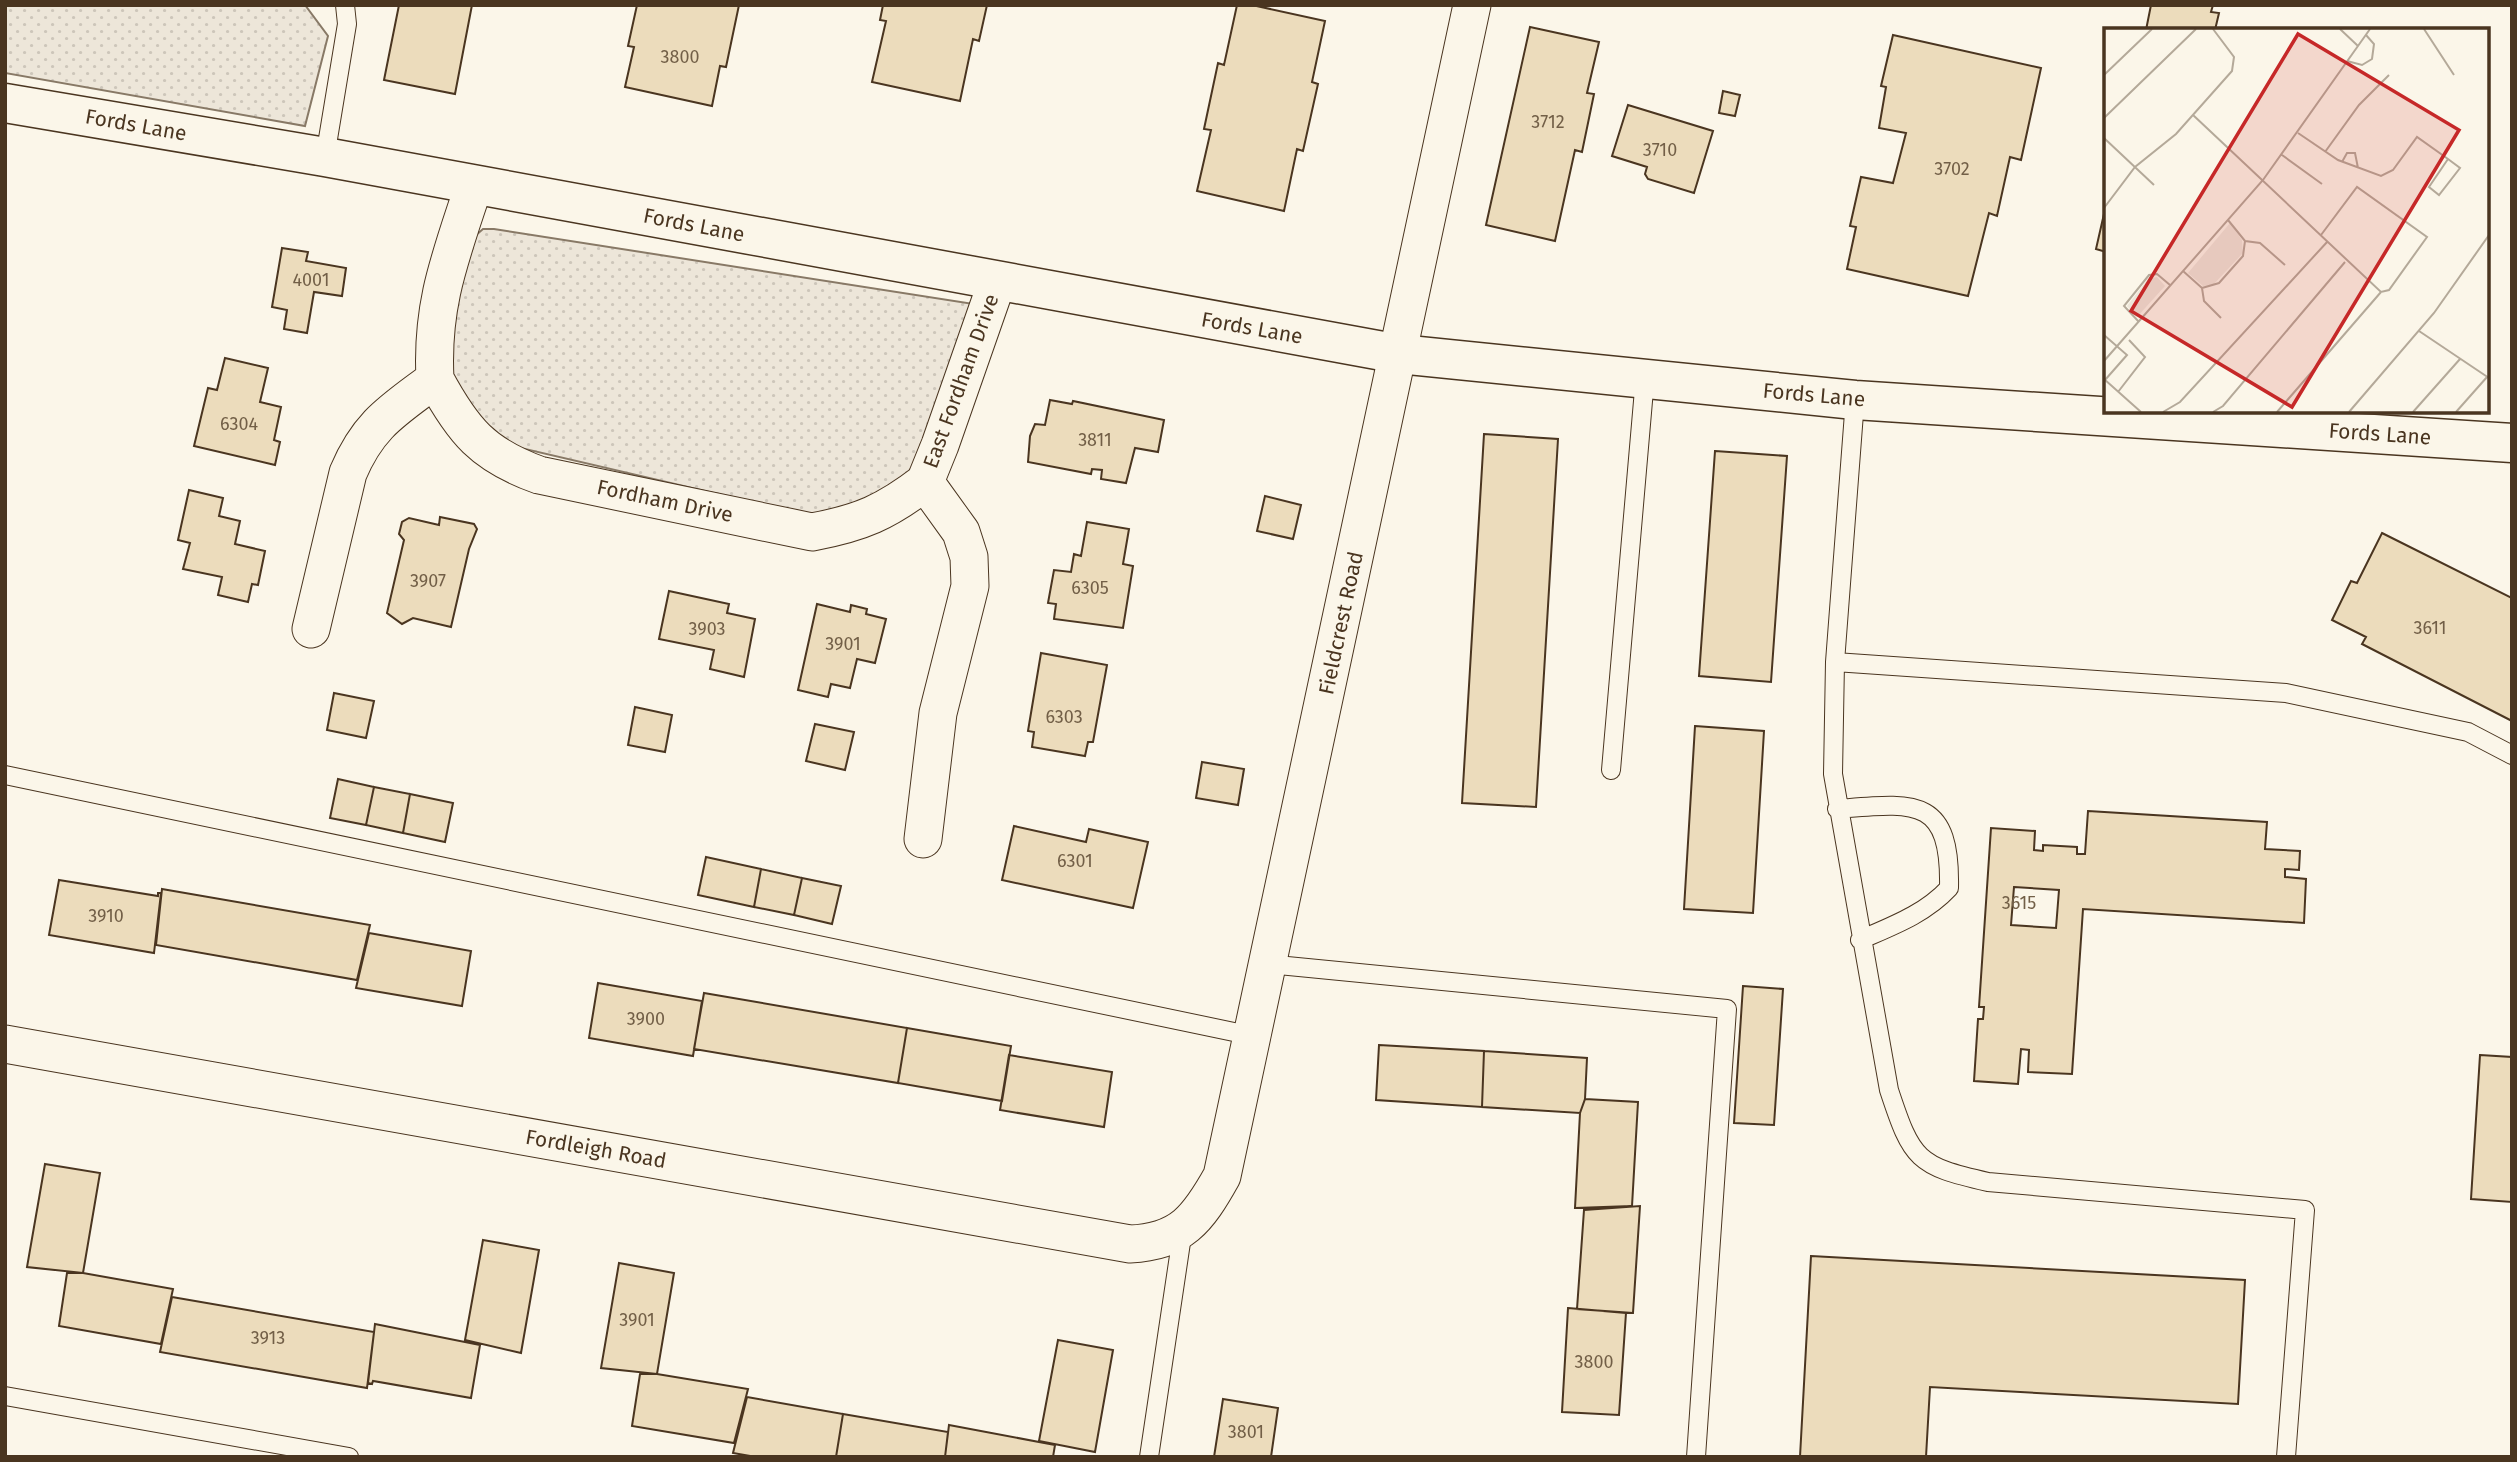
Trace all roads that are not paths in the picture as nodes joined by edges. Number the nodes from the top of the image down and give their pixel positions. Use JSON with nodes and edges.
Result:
{"nodes":[{"id":1,"x":345,"y":5,"type":"edge"},
{"id":2,"x":1472,"y":5,"type":"edge"},
{"id":3,"x":5,"y":103,"type":"edge"},
{"id":4,"x":325,"y":158,"type":"junction"},
{"id":5,"x":474,"y":185,"type":"junction"},
{"id":6,"x":997,"y":282,"type":"junction"},
{"id":7,"x":1399,"y":354,"type":"junction"},
{"id":8,"x":1645,"y":378,"type":"junction"},
{"id":9,"x":435,"y":379,"type":"junction"},
{"id":10,"x":1855,"y":400,"type":"junction"},
{"id":11,"x":2512,"y":443,"type":"edge"},
{"id":12,"x":925,"y":482,"type":"junction"},
{"id":13,"x":311,"y":629,"type":"dead end"},
{"id":14,"x":1835,"y":662,"type":"junction"},
{"id":15,"x":2512,"y":755,"type":"edge"},
{"id":16,"x":1611,"y":770,"type":"dead end"},
{"id":17,"x":5,"y":775,"type":"edge"},
{"id":18,"x":1837,"y":809,"type":"junction"},
{"id":19,"x":923,"y":839,"type":"dead end"},
{"id":20,"x":1860,"y":940,"type":"junction"},
{"id":21,"x":1268,"y":964,"type":"junction"},
{"id":22,"x":1253,"y":1036,"type":"junction"},
{"id":23,"x":5,"y":1044,"type":"edge"},
{"id":24,"x":1183,"y":1229,"type":"junction"},
{"id":25,"x":5,"y":1396,"type":"edge"},
{"id":26,"x":349,"y":1457,"type":"edge"},
{"id":27,"x":1149,"y":1457,"type":"edge"},
{"id":28,"x":1696,"y":1457,"type":"edge"},
{"id":29,"x":2286,"y":1457,"type":"edge"}],
"edges":[{"from":1,"to":4,"type":"lane"},
{"from":2,"to":7,"type":"street","name":"Fieldcrest Road"},
{"from":3,"to":4,"type":"street","name":"Fords Lane"},
{"from":4,"to":5,"type":"street","name":"Fords Lane"},
{"from":5,"to":6,"type":"street","name":"Fords Lane"},
{"from":5,"to":9,"type":"street"},
{"from":6,"to":7,"type":"street","name":"Fords Lane"},
{"from":6,"to":12,"type":"street","name":"East Fordham Drive"},
{"from":7,"to":8,"type":"street","name":"Fords Lane"},
{"from":7,"to":21,"type":"street","name":"Fieldcrest Road"},
{"from":8,"to":10,"type":"street","name":"Fords Lane"},
{"from":8,"to":16,"type":"lane"},
{"from":9,"to":12,"type":"street","name":"Fordham Drive"},
{"from":9,"to":13,"type":"street"},
{"from":10,"to":11,"type":"street","name":"Fords Lane"},
{"from":10,"to":14,"type":"lane"},
{"from":12,"to":19,"type":"street","name":"East Fordham Drive"},
{"from":14,"to":15,"type":"lane"},
{"from":14,"to":18,"type":"lane"},
{"from":17,"to":22,"type":"lane"},
{"from":18,"to":20,"type":"lane"},
{"from":18,"to":20,"type":"lane"},
{"from":20,"to":29,"type":"lane"},
{"from":21,"to":22,"type":"street","name":"Fieldcrest Road"},
{"from":21,"to":28,"type":"lane"},
{"from":22,"to":24,"type":"street","name":"Fieldcrest Road"},
{"from":23,"to":24,"type":"street","name":"Fordleigh Road"},
{"from":24,"to":27,"type":"lane"},
{"from":25,"to":26,"type":"lane"}]}
